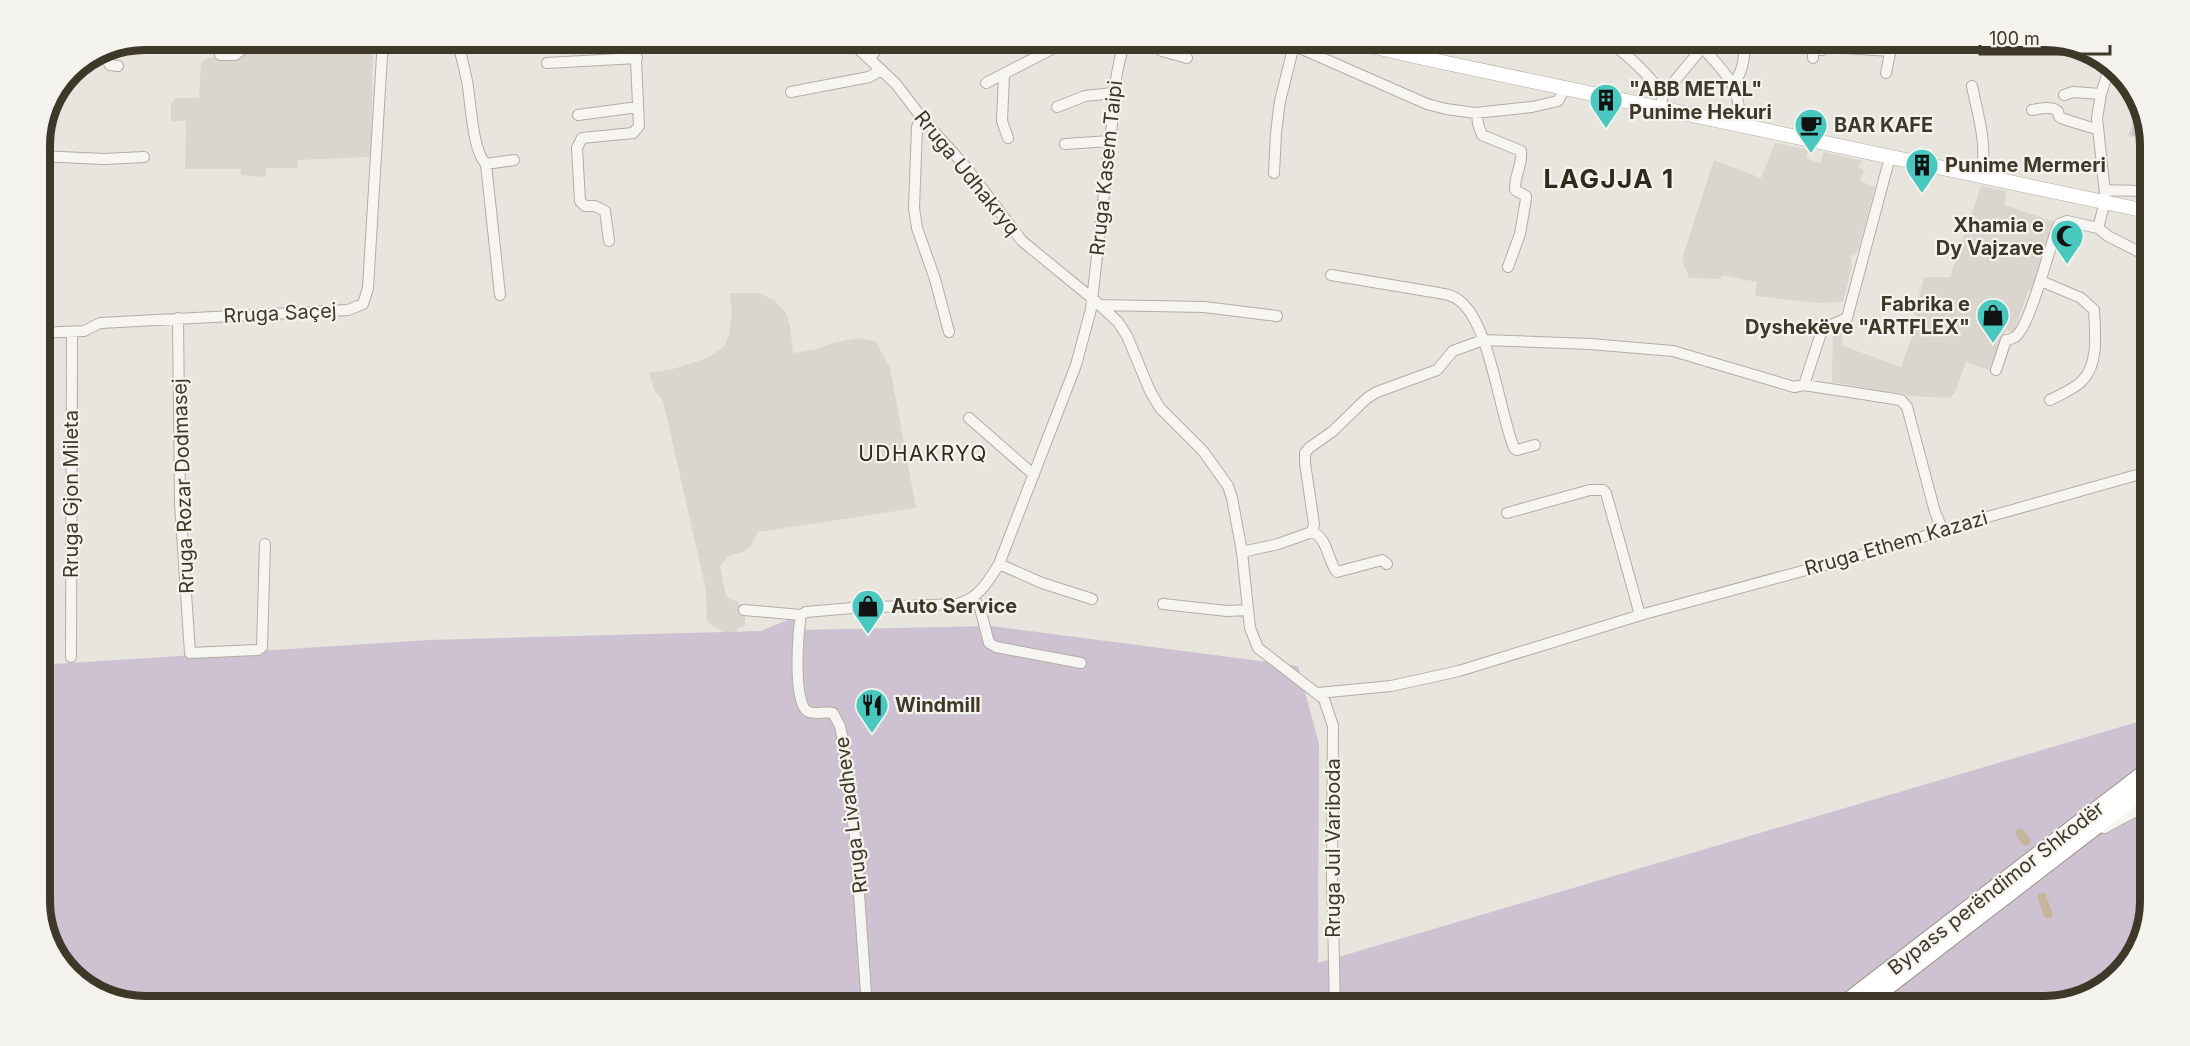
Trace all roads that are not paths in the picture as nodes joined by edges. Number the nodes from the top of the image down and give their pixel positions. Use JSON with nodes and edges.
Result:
{"nodes":[{"id":1,"x":241,"y":50,"type":"edge"},
{"id":2,"x":382,"y":50,"type":"edge"},
{"id":3,"x":459,"y":50,"type":"edge"},
{"id":4,"x":636,"y":50,"type":"edge"},
{"id":5,"x":860,"y":50,"type":"edge"},
{"id":6,"x":876,"y":50,"type":"edge"},
{"id":7,"x":1050,"y":50,"type":"edge"},
{"id":8,"x":1123,"y":50,"type":"edge"},
{"id":9,"x":1161,"y":50,"type":"edge"},
{"id":10,"x":1293,"y":50,"type":"edge"},
{"id":11,"x":1310,"y":50,"type":"edge"},
{"id":12,"x":1394,"y":50,"type":"edge"},
{"id":13,"x":1426,"y":50,"type":"edge"},
{"id":14,"x":1620,"y":50,"type":"edge"},
{"id":15,"x":1694,"y":50,"type":"edge"},
{"id":16,"x":1707,"y":50,"type":"edge"},
{"id":17,"x":1744,"y":50,"type":"edge"},
{"id":18,"x":1804,"y":50,"type":"edge"},
{"id":19,"x":1826,"y":50,"type":"edge"},
{"id":20,"x":1885,"y":50,"type":"edge"},
{"id":21,"x":1891,"y":51,"type":"joint"},
{"id":22,"x":220,"y":55,"type":"dead end"},
{"id":23,"x":106,"y":58,"type":"edge"},
{"id":24,"x":637,"y":58,"type":"junction"},
{"id":25,"x":1187,"y":58,"type":"dead end"},
{"id":26,"x":1423,"y":58,"type":"junction"},
{"id":27,"x":870,"y":59,"type":"junction"},
{"id":28,"x":547,"y":63,"type":"dead end"},
{"id":29,"x":118,"y":66,"type":"dead end"},
{"id":30,"x":882,"y":70,"type":"junction"},
{"id":31,"x":1886,"y":73,"type":"dead end"},
{"id":32,"x":2108,"y":73,"type":"edge"},
{"id":33,"x":1004,"y":74,"type":"junction"},
{"id":34,"x":986,"y":83,"type":"dead end"},
{"id":35,"x":1732,"y":83,"type":"junction"},
{"id":36,"x":1972,"y":86,"type":"dead end"},
{"id":37,"x":1565,"y":88,"type":"junction"},
{"id":38,"x":791,"y":92,"type":"dead end"},
{"id":39,"x":1113,"y":93,"type":"junction"},
{"id":40,"x":2101,"y":94,"type":"junction"},
{"id":41,"x":2064,"y":95,"type":"dead end"},
{"id":42,"x":1662,"y":102,"type":"junction"},
{"id":43,"x":638,"y":107,"type":"junction"},
{"id":44,"x":1057,"y":107,"type":"dead end"},
{"id":45,"x":2032,"y":110,"type":"dead end"},
{"id":46,"x":1477,"y":113,"type":"junction"},
{"id":47,"x":578,"y":115,"type":"dead end"},
{"id":48,"x":922,"y":118,"type":"junction"},
{"id":49,"x":1739,"y":125,"type":"junction"},
{"id":50,"x":2098,"y":129,"type":"junction"},
{"id":51,"x":1008,"y":138,"type":"dead end"},
{"id":52,"x":1110,"y":141,"type":"junction"},
{"id":53,"x":1065,"y":144,"type":"dead end"},
{"id":54,"x":50,"y":157,"type":"edge"},
{"id":55,"x":144,"y":157,"type":"dead end"},
{"id":56,"x":1890,"y":157,"type":"junction"},
{"id":57,"x":514,"y":160,"type":"dead end"},
{"id":58,"x":486,"y":164,"type":"junction"},
{"id":59,"x":1274,"y":173,"type":"dead end"},
{"id":60,"x":1981,"y":176,"type":"junction"},
{"id":61,"x":2140,"y":190,"type":"edge"},
{"id":62,"x":2105,"y":196,"type":"junction"},
{"id":63,"x":2140,"y":208,"type":"edge"},
{"id":64,"x":2098,"y":228,"type":"junction"},
{"id":65,"x":609,"y":241,"type":"dead end"},
{"id":66,"x":2140,"y":252,"type":"edge"},
{"id":67,"x":1508,"y":267,"type":"dead end"},
{"id":68,"x":1331,"y":275,"type":"dead end"},
{"id":69,"x":2041,"y":281,"type":"junction"},
{"id":70,"x":500,"y":295,"type":"dead end"},
{"id":71,"x":1096,"y":302,"type":"junction"},
{"id":72,"x":1277,"y":315,"type":"dead end"},
{"id":73,"x":178,"y":318,"type":"junction"},
{"id":74,"x":72,"y":332,"type":"junction"},
{"id":75,"x":949,"y":332,"type":"dead end"},
{"id":76,"x":50,"y":333,"type":"edge"},
{"id":77,"x":1483,"y":340,"type":"junction"},
{"id":78,"x":1996,"y":370,"type":"dead end"},
{"id":79,"x":1804,"y":385,"type":"junction"},
{"id":80,"x":2050,"y":400,"type":"dead end"},
{"id":81,"x":969,"y":418,"type":"dead end"},
{"id":82,"x":1535,"y":445,"type":"dead end"},
{"id":83,"x":2140,"y":474,"type":"edge"},
{"id":84,"x":1034,"y":475,"type":"junction"},
{"id":85,"x":1507,"y":513,"type":"dead end"},
{"id":86,"x":1943,"y":531,"type":"junction"},
{"id":87,"x":1312,"y":532,"type":"junction"},
{"id":88,"x":265,"y":544,"type":"dead end"},
{"id":89,"x":1242,"y":552,"type":"junction"},
{"id":90,"x":999,"y":564,"type":"junction"},
{"id":91,"x":1387,"y":564,"type":"dead end"},
{"id":92,"x":973,"y":598,"type":"junction"},
{"id":93,"x":1092,"y":599,"type":"dead end"},
{"id":94,"x":1163,"y":604,"type":"dead end"},
{"id":95,"x":744,"y":610,"type":"dead end"},
{"id":96,"x":1248,"y":610,"type":"junction"},
{"id":97,"x":801,"y":615,"type":"junction"},
{"id":98,"x":1640,"y":615,"type":"junction"},
{"id":99,"x":71,"y":657,"type":"dead end"},
{"id":100,"x":1081,"y":663,"type":"dead end"},
{"id":101,"x":1318,"y":693,"type":"junction"},
{"id":102,"x":2140,"y":776,"type":"edge"},
{"id":103,"x":2140,"y":792,"type":"edge"},
{"id":104,"x":2140,"y":809,"type":"edge"},
{"id":105,"x":2070,"y":847,"type":"junction"},
{"id":106,"x":866,"y":996,"type":"edge"},
{"id":107,"x":1335,"y":996,"type":"edge"},
{"id":108,"x":1854,"y":996,"type":"edge"},
{"id":109,"x":1875,"y":996,"type":"edge"}],
"edges":[{"from":1,"to":22,"type":"street"},
{"from":2,"to":73,"type":"street","name":"Rruga Saçej"},
{"from":3,"to":58,"type":"street"},
{"from":4,"to":24,"type":"street"},
{"from":5,"to":27,"type":"street","name":"Rruga Udhakryq"},
{"from":6,"to":27,"type":"street"},
{"from":7,"to":33,"type":"street"},
{"from":8,"to":39,"type":"street","name":"Rruga Kasem Taipi"},
{"from":9,"to":25,"type":"street"},
{"from":10,"to":59,"type":"street"},
{"from":11,"to":46,"type":"street"},
{"from":12,"to":26,"type":"main road"},
{"from":13,"to":26,"type":"street"},
{"from":14,"to":42,"type":"street"},
{"from":15,"to":42,"type":"street"},
{"from":16,"to":35,"type":"street"},
{"from":17,"to":35,"type":"street"},
{"from":18,"to":19,"type":"street"},
{"from":20,"to":21,"type":"street"},
{"from":21,"to":31,"type":"street"},
{"from":23,"to":29,"type":"street"},
{"from":24,"to":28,"type":"street"},
{"from":24,"to":43,"type":"street"},
{"from":26,"to":37,"type":"main road"},
{"from":27,"to":30,"type":"street","name":"Rruga Udhakryq"},
{"from":30,"to":38,"type":"street"},
{"from":30,"to":48,"type":"street","name":"Rruga Udhakryq"},
{"from":32,"to":40,"type":"street"},
{"from":33,"to":34,"type":"street"},
{"from":33,"to":51,"type":"street"},
{"from":35,"to":49,"type":"street"},
{"from":36,"to":60,"type":"street"},
{"from":37,"to":42,"type":"main road"},
{"from":37,"to":46,"type":"street"},
{"from":39,"to":44,"type":"street"},
{"from":39,"to":52,"type":"street","name":"Rruga Kasem Taipi"},
{"from":40,"to":41,"type":"street"},
{"from":40,"to":50,"type":"street"},
{"from":42,"to":49,"type":"main road"},
{"from":43,"to":47,"type":"street"},
{"from":43,"to":65,"type":"street"},
{"from":45,"to":50,"type":"street"},
{"from":46,"to":67,"type":"street"},
{"from":48,"to":71,"type":"street","name":"Rruga Udhakryq"},
{"from":48,"to":75,"type":"street"},
{"from":49,"to":56,"type":"main road"},
{"from":50,"to":62,"type":"street"},
{"from":52,"to":53,"type":"street"},
{"from":52,"to":71,"type":"street","name":"Rruga Kasem Taipi"},
{"from":54,"to":55,"type":"street"},
{"from":56,"to":60,"type":"main road"},
{"from":56,"to":79,"type":"street"},
{"from":57,"to":58,"type":"street"},
{"from":58,"to":70,"type":"street"},
{"from":60,"to":62,"type":"main road"},
{"from":61,"to":62,"type":"street"},
{"from":62,"to":63,"type":"main road"},
{"from":62,"to":64,"type":"street"},
{"from":64,"to":66,"type":"street"},
{"from":64,"to":69,"type":"street"},
{"from":68,"to":77,"type":"street"},
{"from":69,"to":78,"type":"street"},
{"from":69,"to":80,"type":"street"},
{"from":71,"to":72,"type":"street"},
{"from":71,"to":84,"type":"street"},
{"from":71,"to":89,"type":"street","name":"Rruga Udhakryq"},
{"from":73,"to":74,"type":"street","name":"Rruga Saçej"},
{"from":73,"to":88,"type":"street","name":"Rruga Rozar Dodmasej"},
{"from":74,"to":76,"type":"street","name":"Rruga Saçej"},
{"from":74,"to":99,"type":"street","name":"Rruga Gjon Mileta"},
{"from":77,"to":79,"type":"street"},
{"from":77,"to":82,"type":"street"},
{"from":77,"to":87,"type":"street"},
{"from":79,"to":86,"type":"street"},
{"from":81,"to":84,"type":"street"},
{"from":83,"to":86,"type":"street","name":"Rruga Ethem Kazazi"},
{"from":84,"to":90,"type":"street"},
{"from":85,"to":98,"type":"street"},
{"from":86,"to":98,"type":"street","name":"Rruga Ethem Kazazi"},
{"from":87,"to":89,"type":"street"},
{"from":87,"to":91,"type":"street"},
{"from":89,"to":96,"type":"street","name":"Rruga Udhakryq"},
{"from":90,"to":92,"type":"street"},
{"from":90,"to":93,"type":"street"},
{"from":92,"to":97,"type":"street"},
{"from":92,"to":100,"type":"street"},
{"from":94,"to":96,"type":"street"},
{"from":95,"to":97,"type":"street"},
{"from":96,"to":101,"type":"street","name":"Rruga Udhakryq"},
{"from":97,"to":106,"type":"street","name":"Rruga Livadheve"},
{"from":98,"to":101,"type":"street","name":"Rruga Ethem Kazazi"},
{"from":101,"to":107,"type":"street","name":"Rruga Jul Variboda"},
{"from":102,"to":108,"type":"highway","name":"Bypass perëndimor Shkodër"},
{"from":103,"to":105,"type":"highway","name":"Bypass perëndimor Shkodër"},
{"from":104,"to":105,"type":"street"},
{"from":105,"to":109,"type":"highway","name":"Bypass perëndimor Shkodër"}]}
